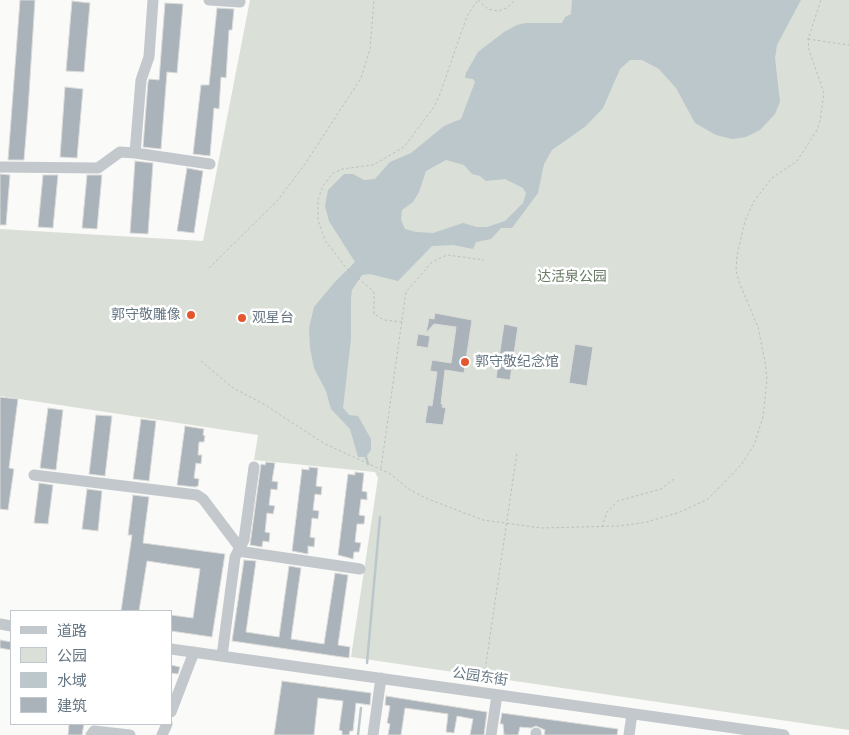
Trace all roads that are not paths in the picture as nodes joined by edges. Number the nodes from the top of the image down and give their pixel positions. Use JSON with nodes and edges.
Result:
{"nodes":[{"id":1,"x":153,"y":0,"type":"edge"},
{"id":2,"x":209,"y":0,"type":"edge"},
{"id":3,"x":240,"y":2,"type":"dead end"},
{"id":4,"x":135,"y":153,"type":"junction"},
{"id":5,"x":210,"y":164,"type":"dead end"},
{"id":6,"x":0,"y":167,"type":"edge"},
{"id":7,"x":254,"y":467,"type":"dead end"},
{"id":8,"x":34,"y":475,"type":"dead end"},
{"id":9,"x":239,"y":549,"type":"junction"},
{"id":10,"x":360,"y":568,"type":"dead end"},
{"id":11,"x":172,"y":649,"type":"edge"},
{"id":12,"x":194,"y":652,"type":"junction"},
{"id":13,"x":222,"y":656,"type":"junction"},
{"id":14,"x":381,"y":678,"type":"junction"},
{"id":15,"x":497,"y":695,"type":"junction"},
{"id":16,"x":172,"y":709,"type":"edge"},
{"id":17,"x":632,"y":714,"type":"junction"},
{"id":18,"x":91,"y":735,"type":"edge"},
{"id":19,"x":130,"y":735,"type":"edge"},
{"id":20,"x":373,"y":735,"type":"edge"},
{"id":21,"x":491,"y":735,"type":"edge"},
{"id":22,"x":629,"y":735,"type":"edge"},
{"id":23,"x":784,"y":735,"type":"edge"}],
"edges":[{"from":1,"to":4,"type":"street"},
{"from":2,"to":3,"type":"street"},
{"from":4,"to":5,"type":"street"},
{"from":4,"to":6,"type":"street"},
{"from":7,"to":9,"type":"street"},
{"from":8,"to":9,"type":"street"},
{"from":9,"to":10,"type":"street"},
{"from":9,"to":13,"type":"street"},
{"from":11,"to":12,"type":"street","name":"公园东街"},
{"from":12,"to":13,"type":"street","name":"公园东街"},
{"from":12,"to":16,"type":"street"},
{"from":13,"to":14,"type":"street","name":"公园东街"},
{"from":14,"to":15,"type":"street","name":"公园东街"},
{"from":14,"to":20,"type":"street"},
{"from":15,"to":17,"type":"street","name":"公园东街"},
{"from":15,"to":21,"type":"street"},
{"from":17,"to":22,"type":"street"},
{"from":17,"to":23,"type":"street","name":"公园东街"},
{"from":18,"to":19,"type":"street"}]}
